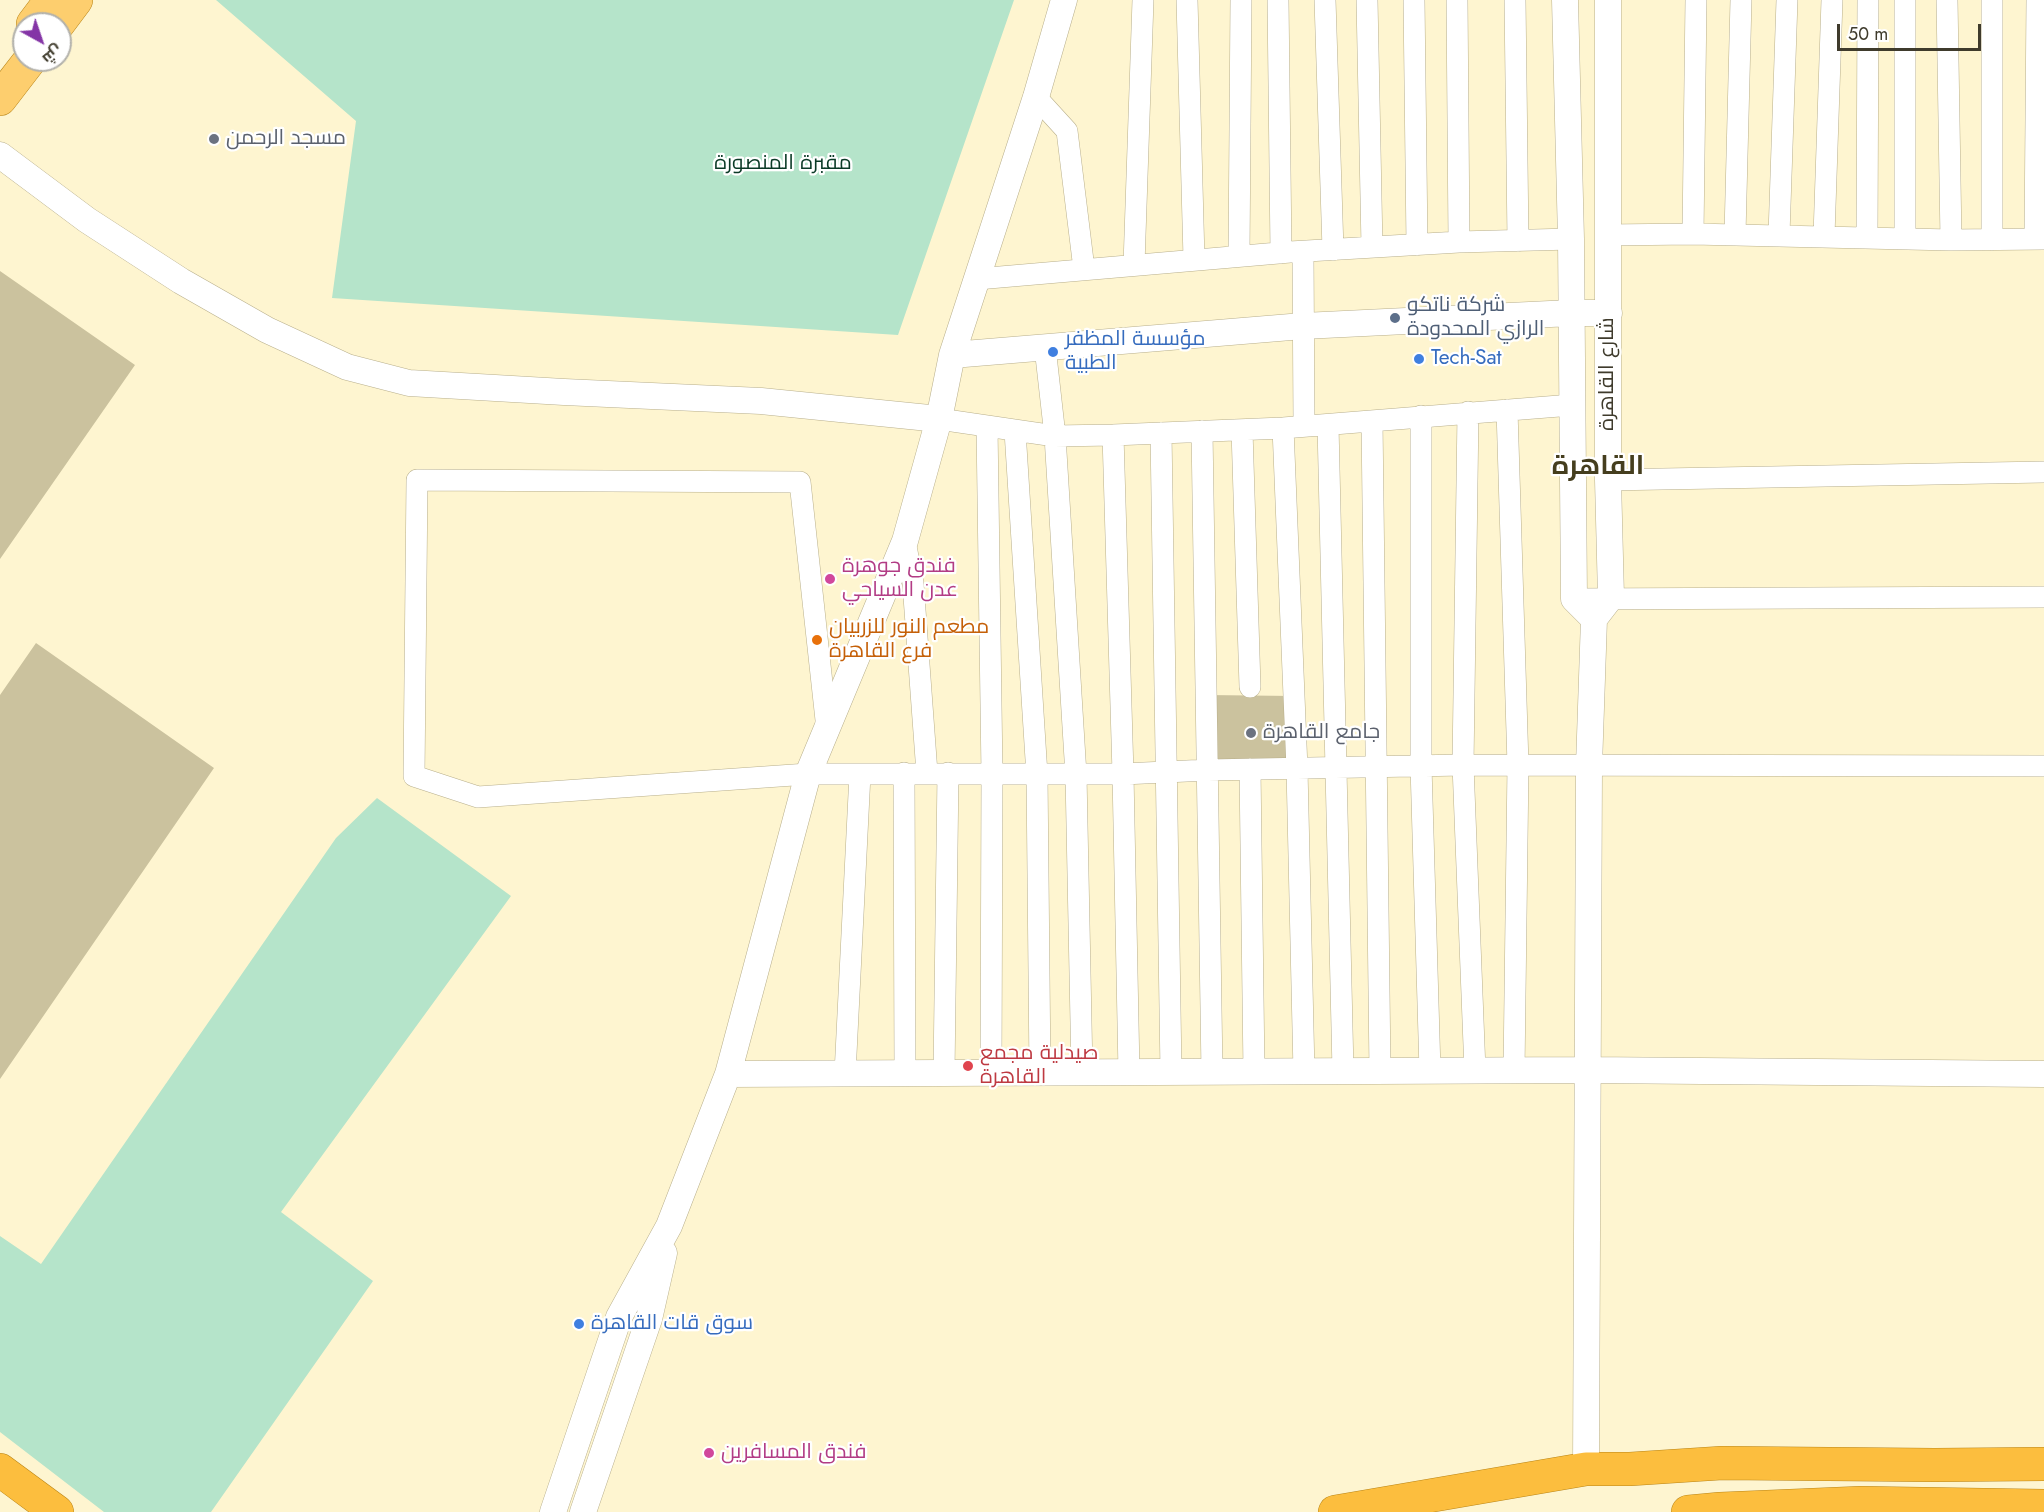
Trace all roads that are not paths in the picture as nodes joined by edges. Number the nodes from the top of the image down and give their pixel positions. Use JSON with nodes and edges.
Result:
{"nodes":[{"id":1,"x":1064,"y":0,"type":"edge"},
{"id":2,"x":1143,"y":0,"type":"edge"},
{"id":3,"x":1187,"y":0,"type":"edge"},
{"id":4,"x":1241,"y":0,"type":"edge"},
{"id":5,"x":1278,"y":0,"type":"edge"},
{"id":6,"x":1325,"y":0,"type":"edge"},
{"id":7,"x":1367,"y":0,"type":"edge"},
{"id":8,"x":1414,"y":0,"type":"edge"},
{"id":9,"x":1457,"y":0,"type":"edge"},
{"id":10,"x":1515,"y":0,"type":"edge"},
{"id":11,"x":1565,"y":0,"type":"edge"},
{"id":12,"x":1608,"y":0,"type":"edge"},
{"id":13,"x":1696,"y":0,"type":"edge"},
{"id":14,"x":1741,"y":0,"type":"edge"},
{"id":15,"x":1787,"y":0,"type":"edge"},
{"id":16,"x":1832,"y":0,"type":"edge"},
{"id":17,"x":1868,"y":0,"type":"edge"},
{"id":18,"x":1905,"y":0,"type":"edge"},
{"id":19,"x":1947,"y":0,"type":"edge"},
{"id":20,"x":1992,"y":0,"type":"edge"},
{"id":21,"x":2037,"y":0,"type":"edge"},
{"id":22,"x":12,"y":50,"type":"edge"},
{"id":23,"x":0,"y":66,"type":"edge"},
{"id":24,"x":21,"y":72,"type":"edge"},
{"id":25,"x":1036,"y":97,"type":"junction"},
{"id":26,"x":0,"y":99,"type":"edge"},
{"id":27,"x":0,"y":155,"type":"edge"},
{"id":28,"x":1693,"y":234,"type":"junction"},
{"id":29,"x":1736,"y":234,"type":"junction"},
{"id":30,"x":1607,"y":235,"type":"junction"},
{"id":31,"x":1779,"y":235,"type":"junction"},
{"id":32,"x":1824,"y":236,"type":"junction"},
{"id":33,"x":1867,"y":238,"type":"junction"},
{"id":34,"x":1570,"y":239,"type":"junction"},
{"id":35,"x":1905,"y":239,"type":"junction"},
{"id":36,"x":2039,"y":239,"type":"edge"},
{"id":37,"x":1951,"y":240,"type":"junction"},
{"id":38,"x":1992,"y":240,"type":"junction"},
{"id":39,"x":1518,"y":241,"type":"junction"},
{"id":40,"x":1459,"y":242,"type":"junction"},
{"id":41,"x":1417,"y":245,"type":"junction"},
{"id":42,"x":1372,"y":248,"type":"junction"},
{"id":43,"x":1333,"y":250,"type":"junction"},
{"id":44,"x":1303,"y":252,"type":"junction"},
{"id":45,"x":1281,"y":253,"type":"junction"},
{"id":46,"x":1239,"y":256,"type":"junction"},
{"id":47,"x":1194,"y":259,"type":"junction"},
{"id":48,"x":1134,"y":265,"type":"junction"},
{"id":49,"x":1084,"y":269,"type":"junction"},
{"id":50,"x":977,"y":279,"type":"junction"},
{"id":51,"x":1571,"y":313,"type":"junction"},
{"id":52,"x":1609,"y":314,"type":"junction"},
{"id":53,"x":1303,"y":326,"type":"junction"},
{"id":54,"x":1045,"y":347,"type":"junction"},
{"id":55,"x":952,"y":355,"type":"junction"},
{"id":56,"x":1572,"y":405,"type":"junction"},
{"id":57,"x":1507,"y":410,"type":"junction"},
{"id":58,"x":1468,"y":412,"type":"junction"},
{"id":59,"x":1421,"y":416,"type":"junction"},
{"id":60,"x":939,"y":419,"type":"junction"},
{"id":61,"x":1372,"y":421,"type":"junction"},
{"id":62,"x":1328,"y":425,"type":"junction"},
{"id":63,"x":987,"y":426,"type":"junction"},
{"id":64,"x":1304,"y":426,"type":"junction"},
{"id":65,"x":1282,"y":428,"type":"junction"},
{"id":66,"x":1242,"y":430,"type":"junction"},
{"id":67,"x":1015,"y":431,"type":"junction"},
{"id":68,"x":1202,"y":431,"type":"junction"},
{"id":69,"x":1161,"y":433,"type":"junction"},
{"id":70,"x":1113,"y":435,"type":"junction"},
{"id":71,"x":1055,"y":436,"type":"junction"},
{"id":72,"x":2044,"y":472,"type":"edge"},
{"id":73,"x":1608,"y":480,"type":"junction"},
{"id":74,"x":905,"y":542,"type":"junction"},
{"id":75,"x":1611,"y":597,"type":"junction"},
{"id":76,"x":2044,"y":597,"type":"edge"},
{"id":77,"x":1575,"y":599,"type":"junction"},
{"id":78,"x":1594,"y":619,"type":"junction"},
{"id":79,"x":1250,"y":687,"type":"dead end"},
{"id":80,"x":827,"y":730,"type":"junction"},
{"id":81,"x":1463,"y":765,"type":"junction"},
{"id":82,"x":1518,"y":765,"type":"junction"},
{"id":83,"x":1421,"y":766,"type":"junction"},
{"id":84,"x":1589,"y":766,"type":"junction"},
{"id":85,"x":2044,"y":766,"type":"edge"},
{"id":86,"x":1376,"y":767,"type":"junction"},
{"id":87,"x":1337,"y":768,"type":"junction"},
{"id":88,"x":1250,"y":769,"type":"junction"},
{"id":89,"x":1297,"y":769,"type":"junction"},
{"id":90,"x":1208,"y":770,"type":"junction"},
{"id":91,"x":1166,"y":772,"type":"junction"},
{"id":92,"x":927,"y":773,"type":"junction"},
{"id":93,"x":948,"y":773,"type":"junction"},
{"id":94,"x":808,"y":774,"type":"junction"},
{"id":95,"x":860,"y":774,"type":"junction"},
{"id":96,"x":904,"y":774,"type":"junction"},
{"id":97,"x":992,"y":774,"type":"junction"},
{"id":98,"x":1123,"y":774,"type":"junction"},
{"id":99,"x":1037,"y":775,"type":"junction"},
{"id":100,"x":1076,"y":775,"type":"junction"},
{"id":101,"x":1588,"y":1070,"type":"junction"},
{"id":102,"x":1343,"y":1071,"type":"junction"},
{"id":103,"x":1380,"y":1071,"type":"junction"},
{"id":104,"x":1430,"y":1071,"type":"junction"},
{"id":105,"x":1475,"y":1071,"type":"junction"},
{"id":106,"x":1514,"y":1071,"type":"junction"},
{"id":107,"x":1082,"y":1072,"type":"junction"},
{"id":108,"x":1129,"y":1072,"type":"junction"},
{"id":109,"x":1171,"y":1072,"type":"junction"},
{"id":110,"x":1212,"y":1072,"type":"junction"},
{"id":111,"x":1254,"y":1072,"type":"junction"},
{"id":112,"x":1304,"y":1072,"type":"junction"},
{"id":113,"x":905,"y":1073,"type":"junction"},
{"id":114,"x":945,"y":1073,"type":"junction"},
{"id":115,"x":991,"y":1073,"type":"junction"},
{"id":116,"x":1040,"y":1073,"type":"junction"},
{"id":117,"x":728,"y":1074,"type":"junction"},
{"id":118,"x":845,"y":1074,"type":"junction"},
{"id":119,"x":2044,"y":1074,"type":"edge"},
{"id":120,"x":669,"y":1226,"type":"junction"},
{"id":121,"x":2044,"y":1464,"type":"edge"},
{"id":122,"x":2004,"y":1465,"type":"junction"},
{"id":123,"x":1586,"y":1469,"type":"junction"},
{"id":124,"x":0,"y":1470,"type":"edge"},
{"id":125,"x":2001,"y":1504,"type":"junction"},
{"id":126,"x":2044,"y":1506,"type":"edge"},
{"id":127,"x":1874,"y":1507,"type":"edge"},
{"id":128,"x":57,"y":1512,"type":"edge"},
{"id":129,"x":553,"y":1512,"type":"edge"},
{"id":130,"x":582,"y":1512,"type":"edge"},
{"id":131,"x":1335,"y":1512,"type":"edge"},
{"id":132,"x":1688,"y":1512,"type":"edge"}],
"edges":[{"from":1,"to":25,"type":"street"},
{"from":2,"to":48,"type":"street"},
{"from":3,"to":47,"type":"street"},
{"from":4,"to":46,"type":"street"},
{"from":5,"to":45,"type":"street"},
{"from":6,"to":43,"type":"street"},
{"from":7,"to":42,"type":"street"},
{"from":8,"to":41,"type":"street"},
{"from":9,"to":40,"type":"street"},
{"from":10,"to":39,"type":"street"},
{"from":11,"to":34,"type":"street","name":"شارع القاهرة"},
{"from":12,"to":30,"type":"street","name":"شارع القاهرة"},
{"from":13,"to":28,"type":"street"},
{"from":14,"to":29,"type":"street"},
{"from":15,"to":31,"type":"street"},
{"from":16,"to":32,"type":"street"},
{"from":17,"to":33,"type":"street"},
{"from":18,"to":35,"type":"street"},
{"from":19,"to":37,"type":"street"},
{"from":20,"to":38,"type":"street"},
{"from":21,"to":36,"type":"street"},
{"from":22,"to":23,"type":"main road"},
{"from":24,"to":26,"type":"main road"},
{"from":25,"to":49,"type":"street"},
{"from":25,"to":50,"type":"street"},
{"from":27,"to":60,"type":"street"},
{"from":28,"to":29,"type":"street"},
{"from":28,"to":30,"type":"street"},
{"from":29,"to":31,"type":"street"},
{"from":30,"to":52,"type":"street","name":"شارع القاهرة"},
{"from":31,"to":32,"type":"street"},
{"from":32,"to":33,"type":"street"},
{"from":33,"to":35,"type":"street"},
{"from":34,"to":39,"type":"street"},
{"from":34,"to":51,"type":"street","name":"شارع القاهرة"},
{"from":35,"to":37,"type":"street"},
{"from":36,"to":38,"type":"street"},
{"from":37,"to":38,"type":"street"},
{"from":39,"to":40,"type":"street"},
{"from":40,"to":41,"type":"street"},
{"from":41,"to":42,"type":"street"},
{"from":42,"to":43,"type":"street"},
{"from":43,"to":44,"type":"street"},
{"from":44,"to":45,"type":"street"},
{"from":44,"to":53,"type":"street"},
{"from":45,"to":46,"type":"street"},
{"from":46,"to":47,"type":"street"},
{"from":47,"to":48,"type":"street"},
{"from":48,"to":49,"type":"street"},
{"from":49,"to":50,"type":"street"},
{"from":50,"to":55,"type":"street"},
{"from":51,"to":52,"type":"street"},
{"from":51,"to":53,"type":"street"},
{"from":51,"to":56,"type":"street","name":"شارع القاهرة"},
{"from":52,"to":73,"type":"street","name":"شارع القاهرة"},
{"from":53,"to":54,"type":"street"},
{"from":53,"to":64,"type":"street"},
{"from":54,"to":55,"type":"street"},
{"from":54,"to":71,"type":"street"},
{"from":55,"to":60,"type":"street"},
{"from":56,"to":57,"type":"street"},
{"from":56,"to":77,"type":"street","name":"شارع القاهرة"},
{"from":57,"to":58,"type":"street"},
{"from":57,"to":82,"type":"street"},
{"from":58,"to":59,"type":"street"},
{"from":58,"to":81,"type":"street"},
{"from":59,"to":61,"type":"street"},
{"from":59,"to":83,"type":"street"},
{"from":60,"to":63,"type":"street"},
{"from":60,"to":74,"type":"street"},
{"from":61,"to":62,"type":"street"},
{"from":61,"to":86,"type":"street"},
{"from":62,"to":64,"type":"street"},
{"from":62,"to":87,"type":"street"},
{"from":63,"to":67,"type":"street"},
{"from":63,"to":97,"type":"street"},
{"from":64,"to":65,"type":"street"},
{"from":65,"to":66,"type":"street"},
{"from":65,"to":89,"type":"street"},
{"from":66,"to":68,"type":"street"},
{"from":66,"to":79,"type":"street"},
{"from":67,"to":71,"type":"street"},
{"from":67,"to":99,"type":"street"},
{"from":68,"to":69,"type":"street"},
{"from":68,"to":90,"type":"street"},
{"from":69,"to":70,"type":"street"},
{"from":69,"to":91,"type":"street"},
{"from":70,"to":71,"type":"street"},
{"from":70,"to":98,"type":"street"},
{"from":71,"to":100,"type":"street"},
{"from":72,"to":73,"type":"street"},
{"from":73,"to":75,"type":"street","name":"شارع القاهرة"},
{"from":74,"to":80,"type":"street"},
{"from":74,"to":92,"type":"street"},
{"from":75,"to":76,"type":"street"},
{"from":75,"to":77,"type":"street"},
{"from":75,"to":78,"type":"street"},
{"from":77,"to":78,"type":"street"},
{"from":78,"to":84,"type":"street"},
{"from":80,"to":94,"type":"street"},
{"from":80,"to":94,"type":"street"},
{"from":81,"to":82,"type":"street"},
{"from":81,"to":83,"type":"street"},
{"from":81,"to":105,"type":"street"},
{"from":82,"to":84,"type":"street"},
{"from":82,"to":106,"type":"street"},
{"from":83,"to":86,"type":"street"},
{"from":83,"to":104,"type":"street"},
{"from":84,"to":85,"type":"street"},
{"from":84,"to":101,"type":"street"},
{"from":86,"to":87,"type":"street"},
{"from":86,"to":103,"type":"street"},
{"from":87,"to":89,"type":"street"},
{"from":87,"to":102,"type":"street"},
{"from":88,"to":89,"type":"street"},
{"from":88,"to":90,"type":"street"},
{"from":88,"to":111,"type":"street"},
{"from":89,"to":112,"type":"street"},
{"from":90,"to":91,"type":"street"},
{"from":90,"to":110,"type":"street"},
{"from":91,"to":98,"type":"street"},
{"from":91,"to":109,"type":"street"},
{"from":92,"to":93,"type":"street"},
{"from":92,"to":96,"type":"street"},
{"from":93,"to":97,"type":"street"},
{"from":93,"to":114,"type":"street"},
{"from":94,"to":95,"type":"street"},
{"from":94,"to":117,"type":"street"},
{"from":95,"to":96,"type":"street"},
{"from":95,"to":118,"type":"street"},
{"from":96,"to":113,"type":"street"},
{"from":97,"to":99,"type":"street"},
{"from":97,"to":115,"type":"street"},
{"from":98,"to":100,"type":"street"},
{"from":98,"to":108,"type":"street"},
{"from":99,"to":100,"type":"street"},
{"from":99,"to":116,"type":"street"},
{"from":100,"to":107,"type":"street"},
{"from":101,"to":106,"type":"street"},
{"from":101,"to":119,"type":"street"},
{"from":101,"to":123,"type":"street"},
{"from":102,"to":103,"type":"street"},
{"from":102,"to":112,"type":"street"},
{"from":103,"to":104,"type":"street"},
{"from":104,"to":105,"type":"street"},
{"from":105,"to":106,"type":"street"},
{"from":107,"to":108,"type":"street"},
{"from":107,"to":116,"type":"street"},
{"from":108,"to":109,"type":"street"},
{"from":109,"to":110,"type":"street"},
{"from":110,"to":111,"type":"street"},
{"from":111,"to":112,"type":"street"},
{"from":113,"to":114,"type":"street"},
{"from":113,"to":118,"type":"street"},
{"from":114,"to":115,"type":"street"},
{"from":115,"to":116,"type":"street"},
{"from":117,"to":118,"type":"street"},
{"from":117,"to":120,"type":"street"},
{"from":120,"to":129,"type":"street"},
{"from":120,"to":130,"type":"street"},
{"from":121,"to":122,"type":"highway"},
{"from":122,"to":123,"type":"highway"},
{"from":122,"to":125,"type":"street"},
{"from":123,"to":131,"type":"highway"},
{"from":124,"to":128,"type":"highway"},
{"from":125,"to":126,"type":"highway"},
{"from":125,"to":127,"type":"highway"},
{"from":127,"to":132,"type":"highway"}]}
